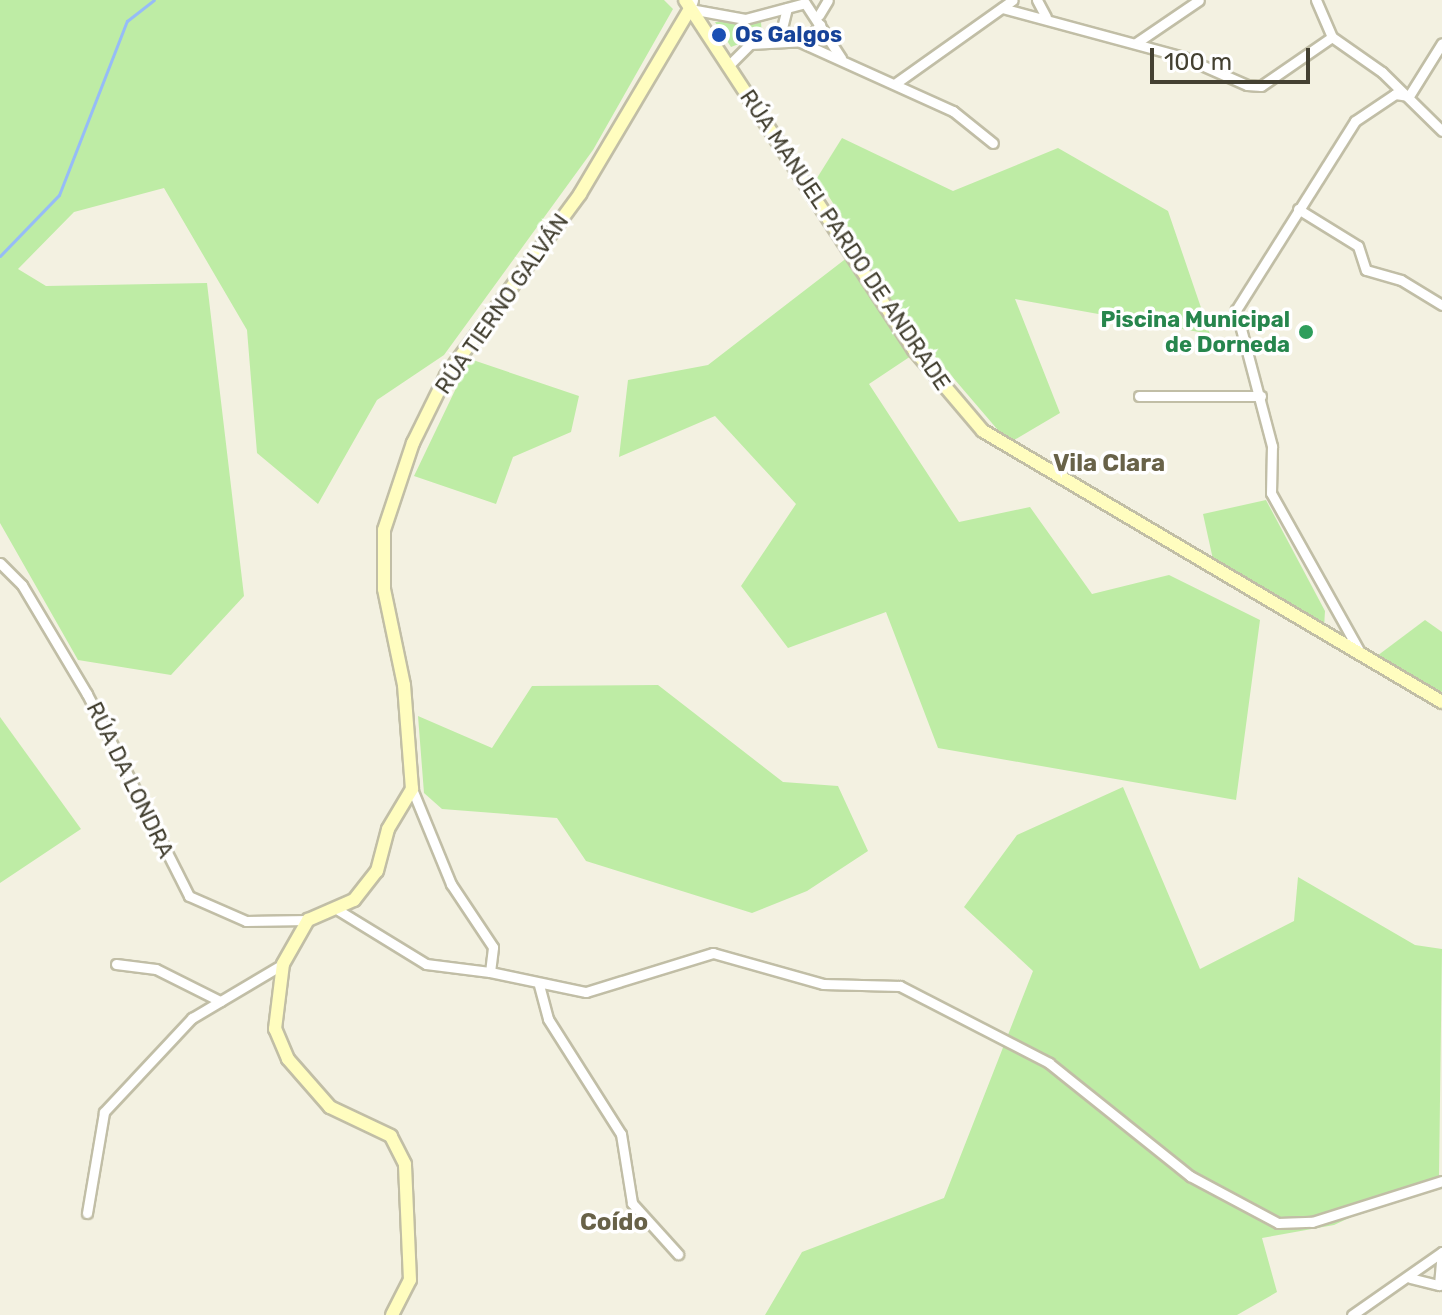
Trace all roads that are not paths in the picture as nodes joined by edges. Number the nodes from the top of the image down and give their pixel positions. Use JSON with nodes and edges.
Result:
{"nodes":[{"id":1,"x":828,"y":0,"type":"edge"},
{"id":2,"x":1013,"y":0,"type":"edge"},
{"id":3,"x":1037,"y":0,"type":"edge"},
{"id":4,"x":1199,"y":0,"type":"edge"},
{"id":5,"x":1316,"y":0,"type":"edge"},
{"id":6,"x":799,"y":2,"type":"edge"},
{"id":7,"x":689,"y":3,"type":"edge"},
{"id":8,"x":787,"y":8,"type":"junction"},
{"id":9,"x":1002,"y":8,"type":"junction"},
{"id":10,"x":816,"y":11,"type":"edge"},
{"id":11,"x":1046,"y":17,"type":"junction"},
{"id":12,"x":1332,"y":37,"type":"junction"},
{"id":13,"x":796,"y":41,"type":"junction"},
{"id":14,"x":1136,"y":43,"type":"junction"},
{"id":15,"x":1442,"y":43,"type":"edge"},
{"id":16,"x":847,"y":62,"type":"junction"},
{"id":17,"x":728,"y":66,"type":"junction"},
{"id":18,"x":896,"y":83,"type":"junction"},
{"id":19,"x":1409,"y":96,"type":"junction"},
{"id":20,"x":1442,"y":131,"type":"edge"},
{"id":21,"x":993,"y":143,"type":"dead end"},
{"id":22,"x":1298,"y":209,"type":"junction"},
{"id":23,"x":1442,"y":305,"type":"edge"},
{"id":24,"x":1139,"y":396,"type":"dead end"},
{"id":25,"x":1261,"y":396,"type":"junction"},
{"id":26,"x":0,"y":563,"type":"edge"},
{"id":27,"x":1364,"y":658,"type":"junction"},
{"id":28,"x":1442,"y":702,"type":"edge"},
{"id":29,"x":412,"y":789,"type":"junction"},
{"id":30,"x":338,"y":910,"type":"junction"},
{"id":31,"x":308,"y":920,"type":"junction"},
{"id":32,"x":116,"y":964,"type":"dead end"},
{"id":33,"x":283,"y":964,"type":"junction"},
{"id":34,"x":490,"y":972,"type":"junction"},
{"id":35,"x":539,"y":985,"type":"junction"},
{"id":36,"x":220,"y":1001,"type":"junction"},
{"id":37,"x":1442,"y":1181,"type":"edge"},
{"id":38,"x":87,"y":1213,"type":"dead end"},
{"id":39,"x":1442,"y":1252,"type":"edge"},
{"id":40,"x":678,"y":1254,"type":"dead end"},
{"id":41,"x":1410,"y":1278,"type":"junction"},
{"id":42,"x":1440,"y":1287,"type":"edge"},
{"id":43,"x":392,"y":1315,"type":"edge"},
{"id":44,"x":1352,"y":1315,"type":"edge"}],
"edges":[{"from":1,"to":10,"type":"street"},
{"from":2,"to":9,"type":"street"},
{"from":3,"to":11,"type":"street"},
{"from":4,"to":14,"type":"street"},
{"from":5,"to":12,"type":"street"},
{"from":6,"to":8,"type":"street"},
{"from":6,"to":10,"type":"street"},
{"from":7,"to":8,"type":"street"},
{"from":7,"to":17,"type":"street","name":"RÚA MANUEL PARDO DE ANDRADE"},
{"from":7,"to":29,"type":"street","name":"RÚA TIERNO GALVÁN"},
{"from":8,"to":13,"type":"street"},
{"from":9,"to":11,"type":"street"},
{"from":9,"to":18,"type":"street"},
{"from":10,"to":13,"type":"street"},
{"from":10,"to":16,"type":"street"},
{"from":11,"to":14,"type":"street"},
{"from":12,"to":14,"type":"street"},
{"from":12,"to":19,"type":"street"},
{"from":13,"to":16,"type":"street"},
{"from":13,"to":17,"type":"street"},
{"from":15,"to":19,"type":"street"},
{"from":16,"to":18,"type":"street"},
{"from":17,"to":27,"type":"street","name":"RÚA MANUEL PARDO DE ANDRADE"},
{"from":18,"to":21,"type":"street"},
{"from":19,"to":20,"type":"street"},
{"from":19,"to":22,"type":"street"},
{"from":22,"to":23,"type":"street"},
{"from":22,"to":25,"type":"street"},
{"from":24,"to":25,"type":"street"},
{"from":25,"to":27,"type":"street"},
{"from":26,"to":31,"type":"street","name":"RÚA DA LONDRA"},
{"from":27,"to":28,"type":"street","name":"RÚA MANUEL PARDO DE ANDRADE"},
{"from":29,"to":30,"type":"street"},
{"from":29,"to":34,"type":"street"},
{"from":30,"to":31,"type":"street"},
{"from":30,"to":34,"type":"street"},
{"from":31,"to":33,"type":"street"},
{"from":32,"to":36,"type":"street"},
{"from":33,"to":36,"type":"street"},
{"from":33,"to":43,"type":"street"},
{"from":34,"to":35,"type":"street"},
{"from":35,"to":37,"type":"street"},
{"from":35,"to":40,"type":"street"},
{"from":36,"to":38,"type":"street"},
{"from":39,"to":41,"type":"street"},
{"from":39,"to":42,"type":"street"},
{"from":41,"to":42,"type":"street"},
{"from":41,"to":44,"type":"street"}]}
